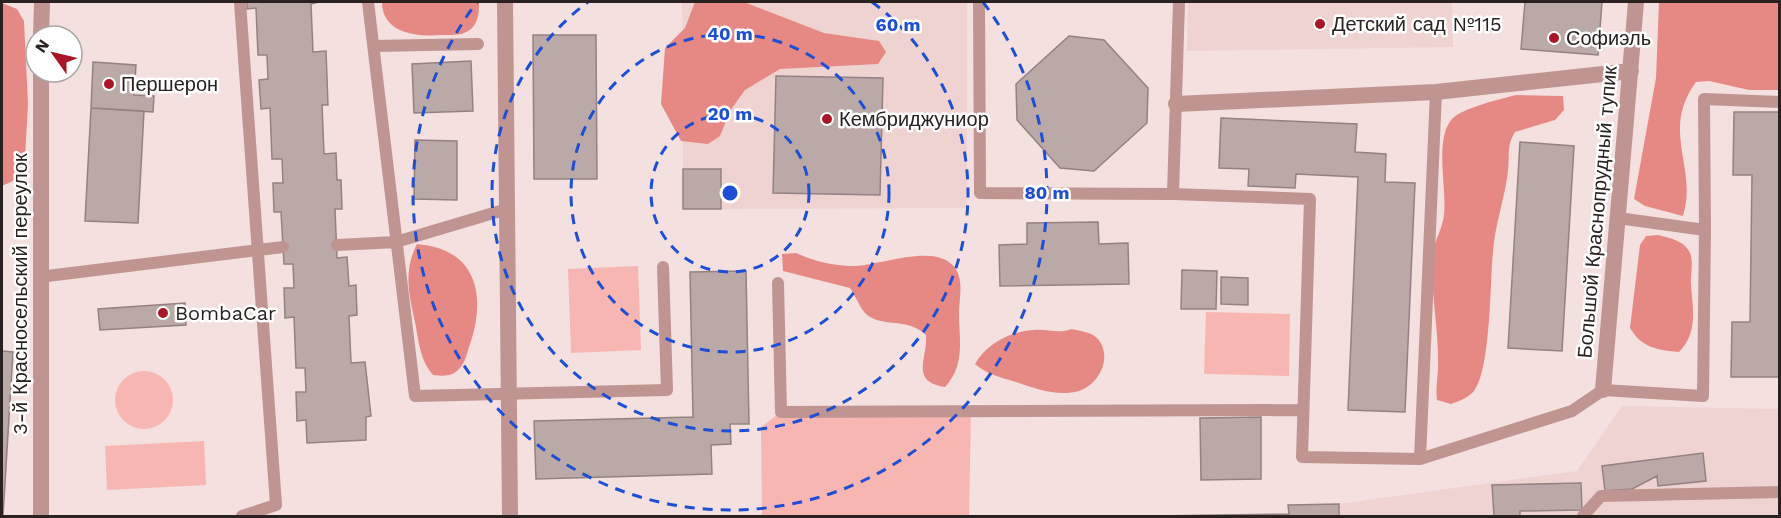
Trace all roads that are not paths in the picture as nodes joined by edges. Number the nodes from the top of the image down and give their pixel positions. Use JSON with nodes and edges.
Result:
{"nodes":[{"id":1,"x":42,"y":2,"type":"edge"},
{"id":2,"x":240,"y":2,"type":"edge"},
{"id":3,"x":368,"y":2,"type":"edge"},
{"id":4,"x":505,"y":2,"type":"edge"},
{"id":5,"x":978,"y":2,"type":"edge"},
{"id":6,"x":1179,"y":2,"type":"edge"},
{"id":7,"x":1636,"y":2,"type":"edge"},
{"id":8,"x":41,"y":24,"type":"edge"},
{"id":9,"x":478,"y":44,"type":"dead end"},
{"id":10,"x":374,"y":46,"type":"junction"},
{"id":11,"x":1631,"y":71,"type":"junction"},
{"id":12,"x":41,"y":84,"type":"edge"},
{"id":13,"x":1436,"y":92,"type":"junction"},
{"id":14,"x":1779,"y":102,"type":"edge"},
{"id":15,"x":1176,"y":104,"type":"junction"},
{"id":16,"x":1173,"y":194,"type":"junction"},
{"id":17,"x":507,"y":209,"type":"junction"},
{"id":18,"x":1618,"y":218,"type":"junction"},
{"id":19,"x":1705,"y":230,"type":"junction"},
{"id":20,"x":396,"y":242,"type":"junction"},
{"id":21,"x":337,"y":245,"type":"dead end"},
{"id":22,"x":283,"y":247,"type":"dead end"},
{"id":23,"x":259,"y":251,"type":"junction"},
{"id":24,"x":663,"y":267,"type":"dead end"},
{"id":25,"x":39,"y":277,"type":"junction"},
{"id":26,"x":778,"y":283,"type":"dead end"},
{"id":27,"x":1603,"y":390,"type":"junction"},
{"id":28,"x":510,"y":394,"type":"junction"},
{"id":29,"x":1303,"y":410,"type":"junction"},
{"id":30,"x":1420,"y":459,"type":"junction"},
{"id":31,"x":1779,"y":492,"type":"edge"},
{"id":32,"x":41,"y":516,"type":"edge"},
{"id":33,"x":242,"y":516,"type":"edge"},
{"id":34,"x":510,"y":516,"type":"edge"},
{"id":35,"x":1583,"y":516,"type":"edge"}],
"edges":[{"from":1,"to":8,"type":"street"},
{"from":2,"to":23,"type":"lane"},
{"from":3,"to":10,"type":"lane"},
{"from":4,"to":17,"type":"street"},
{"from":5,"to":16,"type":"lane"},
{"from":6,"to":15,"type":"lane"},
{"from":7,"to":11,"type":"street","name":"Большой Краснопрудный тупик"},
{"from":9,"to":10,"type":"lane"},
{"from":10,"to":20,"type":"lane"},
{"from":11,"to":13,"type":"street"},
{"from":11,"to":18,"type":"street","name":"Большой Краснопрудный тупик"},
{"from":12,"to":25,"type":"street","name":"3-й Красносельский переулок"},
{"from":13,"to":15,"type":"street"},
{"from":13,"to":30,"type":"lane"},
{"from":14,"to":19,"type":"lane"},
{"from":15,"to":16,"type":"lane"},
{"from":16,"to":29,"type":"lane"},
{"from":17,"to":20,"type":"lane"},
{"from":17,"to":28,"type":"street"},
{"from":18,"to":19,"type":"lane"},
{"from":18,"to":27,"type":"street","name":"Большой Краснопрудный тупик"},
{"from":19,"to":27,"type":"lane"},
{"from":20,"to":21,"type":"lane"},
{"from":20,"to":28,"type":"lane"},
{"from":22,"to":23,"type":"lane"},
{"from":23,"to":25,"type":"lane"},
{"from":23,"to":33,"type":"lane"},
{"from":24,"to":28,"type":"lane"},
{"from":25,"to":32,"type":"street","name":"3-й Красносельский переулок"},
{"from":26,"to":29,"type":"lane"},
{"from":27,"to":30,"type":"lane"},
{"from":28,"to":34,"type":"street"},
{"from":29,"to":30,"type":"lane"},
{"from":31,"to":35,"type":"lane"}]}
